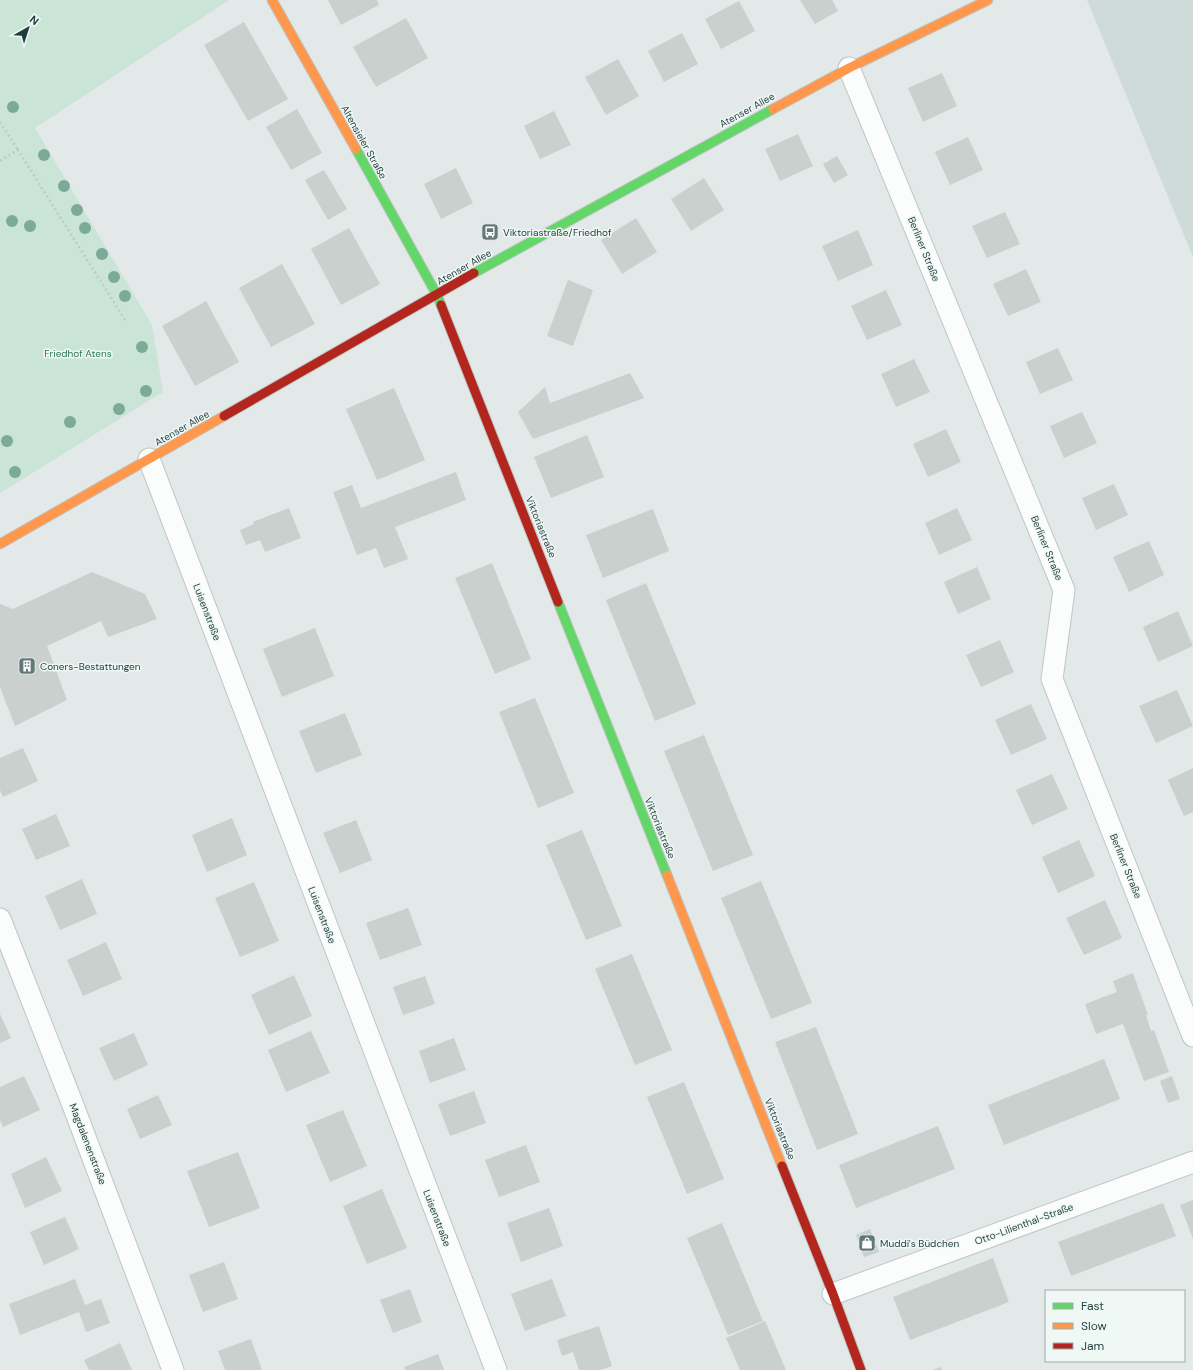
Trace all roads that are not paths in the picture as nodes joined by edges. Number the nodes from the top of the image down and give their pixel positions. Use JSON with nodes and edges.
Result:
{"nodes":[{"id":1,"x":272,"y":0,"type":"edge"},
{"id":2,"x":988,"y":0,"type":"edge"},
{"id":3,"x":849,"y":68,"type":"junction"},
{"id":4,"x":437,"y":295,"type":"junction"},
{"id":5,"x":149,"y":459,"type":"junction"},
{"id":6,"x":0,"y":544,"type":"edge"},
{"id":7,"x":0,"y":919,"type":"edge"},
{"id":8,"x":1193,"y":1036,"type":"edge"},
{"id":9,"x":1193,"y":1162,"type":"edge"},
{"id":10,"x":833,"y":1294,"type":"junction"},
{"id":11,"x":173,"y":1370,"type":"edge"},
{"id":12,"x":496,"y":1370,"type":"edge"},
{"id":13,"x":861,"y":1370,"type":"edge"}],
"edges":[{"from":1,"to":4,"type":"street","name":"Altensieler Straße"},
{"from":2,"to":3,"type":"street","name":"Atenser Allee"},
{"from":3,"to":4,"type":"street","name":"Atenser Allee"},
{"from":3,"to":8,"type":"street","name":"Berliner Straße"},
{"from":4,"to":5,"type":"street","name":"Atenser Allee"},
{"from":4,"to":10,"type":"street","name":"Viktoriastraße"},
{"from":5,"to":6,"type":"street","name":"Atenser Allee"},
{"from":5,"to":12,"type":"street","name":"Luisenstraße"},
{"from":7,"to":11,"type":"street","name":"Magdalenenstraße"},
{"from":9,"to":10,"type":"street","name":"Otto-Lilienthal-Straße"},
{"from":10,"to":13,"type":"street","name":"Viktoriastraße"}]}
